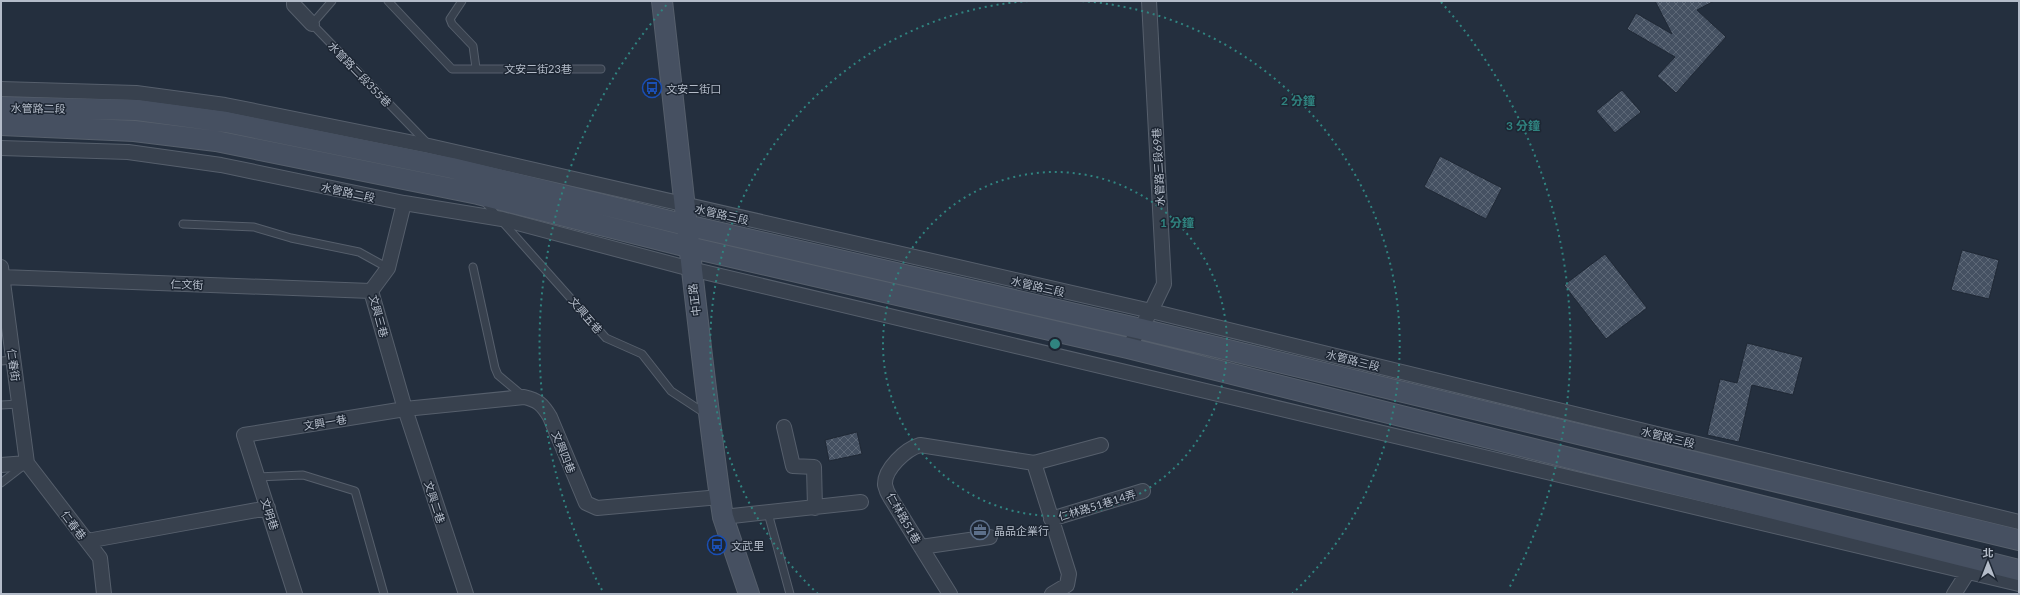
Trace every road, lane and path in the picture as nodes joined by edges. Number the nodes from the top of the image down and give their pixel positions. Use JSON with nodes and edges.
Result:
{"nodes":[{"id":1,"x":294,"y":1,"type":"edge"},
{"id":2,"x":332,"y":1,"type":"edge"},
{"id":3,"x":388,"y":1,"type":"edge"},
{"id":4,"x":462,"y":1,"type":"edge"},
{"id":5,"x":662,"y":1,"type":"edge"},
{"id":6,"x":1149,"y":1,"type":"edge"},
{"id":7,"x":312,"y":24,"type":"junction"},
{"id":8,"x":476,"y":68,"type":"junction"},
{"id":9,"x":601,"y":69,"type":"dead end"},
{"id":10,"x":1,"y":89,"type":"edge"},
{"id":11,"x":1,"y":107,"type":"edge"},
{"id":12,"x":1,"y":125,"type":"edge"},
{"id":13,"x":1,"y":148,"type":"edge"},
{"id":14,"x":453,"y":169,"type":"junction"},
{"id":15,"x":404,"y":203,"type":"junction"},
{"id":16,"x":686,"y":215,"type":"junction"},
{"id":17,"x":502,"y":219,"type":"junction"},
{"id":18,"x":183,"y":224,"type":"dead end"},
{"id":19,"x":688,"y":247,"type":"junction"},
{"id":20,"x":473,"y":267,"type":"dead end"},
{"id":21,"x":388,"y":268,"type":"junction"},
{"id":22,"x":691,"y":269,"type":"junction"},
{"id":23,"x":1,"y":274,"type":"edge"},
{"id":24,"x":371,"y":291,"type":"junction"},
{"id":25,"x":1151,"y":311,"type":"junction"},
{"id":26,"x":4,"y":316,"type":"edge"},
{"id":27,"x":1141,"y":329,"type":"junction"},
{"id":28,"x":1128,"y":348,"type":"junction"},
{"id":29,"x":7,"y":360,"type":"edge"},
{"id":30,"x":524,"y":397,"type":"junction"},
{"id":31,"x":19,"y":404,"type":"junction"},
{"id":32,"x":1,"y":405,"type":"edge"},
{"id":33,"x":405,"y":409,"type":"junction"},
{"id":34,"x":708,"y":415,"type":"junction"},
{"id":35,"x":784,"y":427,"type":"dead end"},
{"id":36,"x":244,"y":435,"type":"joint"},
{"id":37,"x":1102,"y":445,"type":"dead end"},
{"id":38,"x":27,"y":463,"type":"junction"},
{"id":39,"x":1034,"y":463,"type":"junction"},
{"id":40,"x":1,"y":465,"type":"edge"},
{"id":41,"x":257,"y":477,"type":"junction"},
{"id":42,"x":1,"y":483,"type":"edge"},
{"id":43,"x":1142,"y":491,"type":"dead end"},
{"id":44,"x":720,"y":497,"type":"junction"},
{"id":45,"x":861,"y":502,"type":"dead end"},
{"id":46,"x":268,"y":508,"type":"junction"},
{"id":47,"x":815,"y":508,"type":"junction"},
{"id":48,"x":768,"y":513,"type":"junction"},
{"id":49,"x":724,"y":517,"type":"junction"},
{"id":50,"x":1051,"y":519,"type":"junction"},
{"id":51,"x":2019,"y":522,"type":"edge"},
{"id":52,"x":990,"y":537,"type":"dead end"},
{"id":53,"x":2019,"y":540,"type":"edge"},
{"id":54,"x":87,"y":541,"type":"junction"},
{"id":55,"x":921,"y":547,"type":"junction"},
{"id":56,"x":2019,"y":570,"type":"edge"},
{"id":57,"x":1968,"y":572,"type":"junction"},
{"id":58,"x":2019,"y":584,"type":"edge"},
{"id":59,"x":104,"y":594,"type":"edge"},
{"id":60,"x":295,"y":594,"type":"edge"},
{"id":61,"x":384,"y":594,"type":"edge"},
{"id":62,"x":466,"y":594,"type":"edge"},
{"id":63,"x":749,"y":594,"type":"edge"},
{"id":64,"x":790,"y":594,"type":"edge"},
{"id":65,"x":950,"y":594,"type":"edge"},
{"id":66,"x":1052,"y":594,"type":"edge"},
{"id":67,"x":1954,"y":594,"type":"edge"}],
"edges":[{"from":1,"to":7,"type":"street"},
{"from":2,"to":7,"type":"lane"},
{"from":3,"to":8,"type":"lane","name":"文安二街23巷"},
{"from":4,"to":8,"type":"lane"},
{"from":5,"to":16,"type":"street","name":"中正路"},
{"from":6,"to":25,"type":"street","name":"水管路三段69巷"},
{"from":7,"to":14,"type":"lane","name":"水管路二段355巷"},
{"from":8,"to":9,"type":"lane","name":"文安二街23巷"},
{"from":10,"to":14,"type":"street","name":"水管路二段"},
{"from":11,"to":14,"type":"street","name":"水管路二段"},
{"from":12,"to":14,"type":"street","name":"水管路二段"},
{"from":13,"to":15,"type":"street","name":"水管路二段"},
{"from":14,"to":16,"type":"street","name":"水管路二段"},
{"from":14,"to":16,"type":"street","name":"水管路二段"},
{"from":14,"to":17,"type":"lane","name":"文興五巷"},
{"from":14,"to":19,"type":"street","name":"水管路二段"},
{"from":15,"to":17,"type":"street","name":"水管路二段"},
{"from":15,"to":21,"type":"street","name":"文興三巷"},
{"from":16,"to":19,"type":"street","name":"中正路"},
{"from":16,"to":25,"type":"street","name":"水管路三段"},
{"from":16,"to":27,"type":"street","name":"水管路三段"},
{"from":17,"to":22,"type":"street","name":"水管路二段"},
{"from":17,"to":34,"type":"lane","name":"文興五巷"},
{"from":18,"to":21,"type":"lane"},
{"from":19,"to":22,"type":"street","name":"中正路"},
{"from":19,"to":28,"type":"street"},
{"from":20,"to":30,"type":"lane"},
{"from":21,"to":24,"type":"street","name":"文興三巷"},
{"from":22,"to":34,"type":"street","name":"中正路"},
{"from":22,"to":57,"type":"street"},
{"from":23,"to":24,"type":"street","name":"仁文街"},
{"from":23,"to":26,"type":"street","name":"仁春街"},
{"from":24,"to":33,"type":"street","name":"文興三巷"},
{"from":25,"to":27,"type":"street","name":"水管路三段69巷"},
{"from":25,"to":51,"type":"street","name":"水管路三段"},
{"from":26,"to":29,"type":"street","name":"仁春街"},
{"from":27,"to":28,"type":"street","name":"水管路三段69巷"},
{"from":27,"to":53,"type":"street","name":"水管路三段"},
{"from":28,"to":56,"type":"street"},
{"from":29,"to":31,"type":"street","name":"仁春街"},
{"from":30,"to":33,"type":"street","name":"文興四巷"},
{"from":30,"to":44,"type":"street","name":"文興四巷"},
{"from":31,"to":32,"type":"lane"},
{"from":31,"to":38,"type":"street","name":"仁春街"},
{"from":33,"to":36,"type":"street","name":"文興一巷"},
{"from":33,"to":62,"type":"street","name":"文興二巷"},
{"from":34,"to":44,"type":"street","name":"中正路"},
{"from":35,"to":47,"type":"street"},
{"from":36,"to":41,"type":"street","name":"文明巷"},
{"from":37,"to":39,"type":"street","name":"仁林路51巷"},
{"from":38,"to":40,"type":"street"},
{"from":38,"to":42,"type":"lane"},
{"from":38,"to":54,"type":"street","name":"仁春巷"},
{"from":39,"to":50,"type":"street"},
{"from":39,"to":55,"type":"street","name":"仁林路51巷"},
{"from":41,"to":46,"type":"street","name":"文明巷"},
{"from":41,"to":61,"type":"lane"},
{"from":43,"to":50,"type":"street","name":"仁林路51巷14弄"},
{"from":44,"to":49,"type":"street","name":"中正路"},
{"from":45,"to":47,"type":"street"},
{"from":46,"to":54,"type":"street"},
{"from":46,"to":60,"type":"street","name":"文明巷"},
{"from":47,"to":48,"type":"street"},
{"from":48,"to":49,"type":"street"},
{"from":48,"to":64,"type":"lane"},
{"from":49,"to":63,"type":"street","name":"中正路"},
{"from":50,"to":66,"type":"street"},
{"from":52,"to":55,"type":"street"},
{"from":54,"to":59,"type":"street","name":"仁春巷"},
{"from":55,"to":65,"type":"street","name":"仁林路51巷"},
{"from":57,"to":58,"type":"street"},
{"from":57,"to":67,"type":"street"}]}
